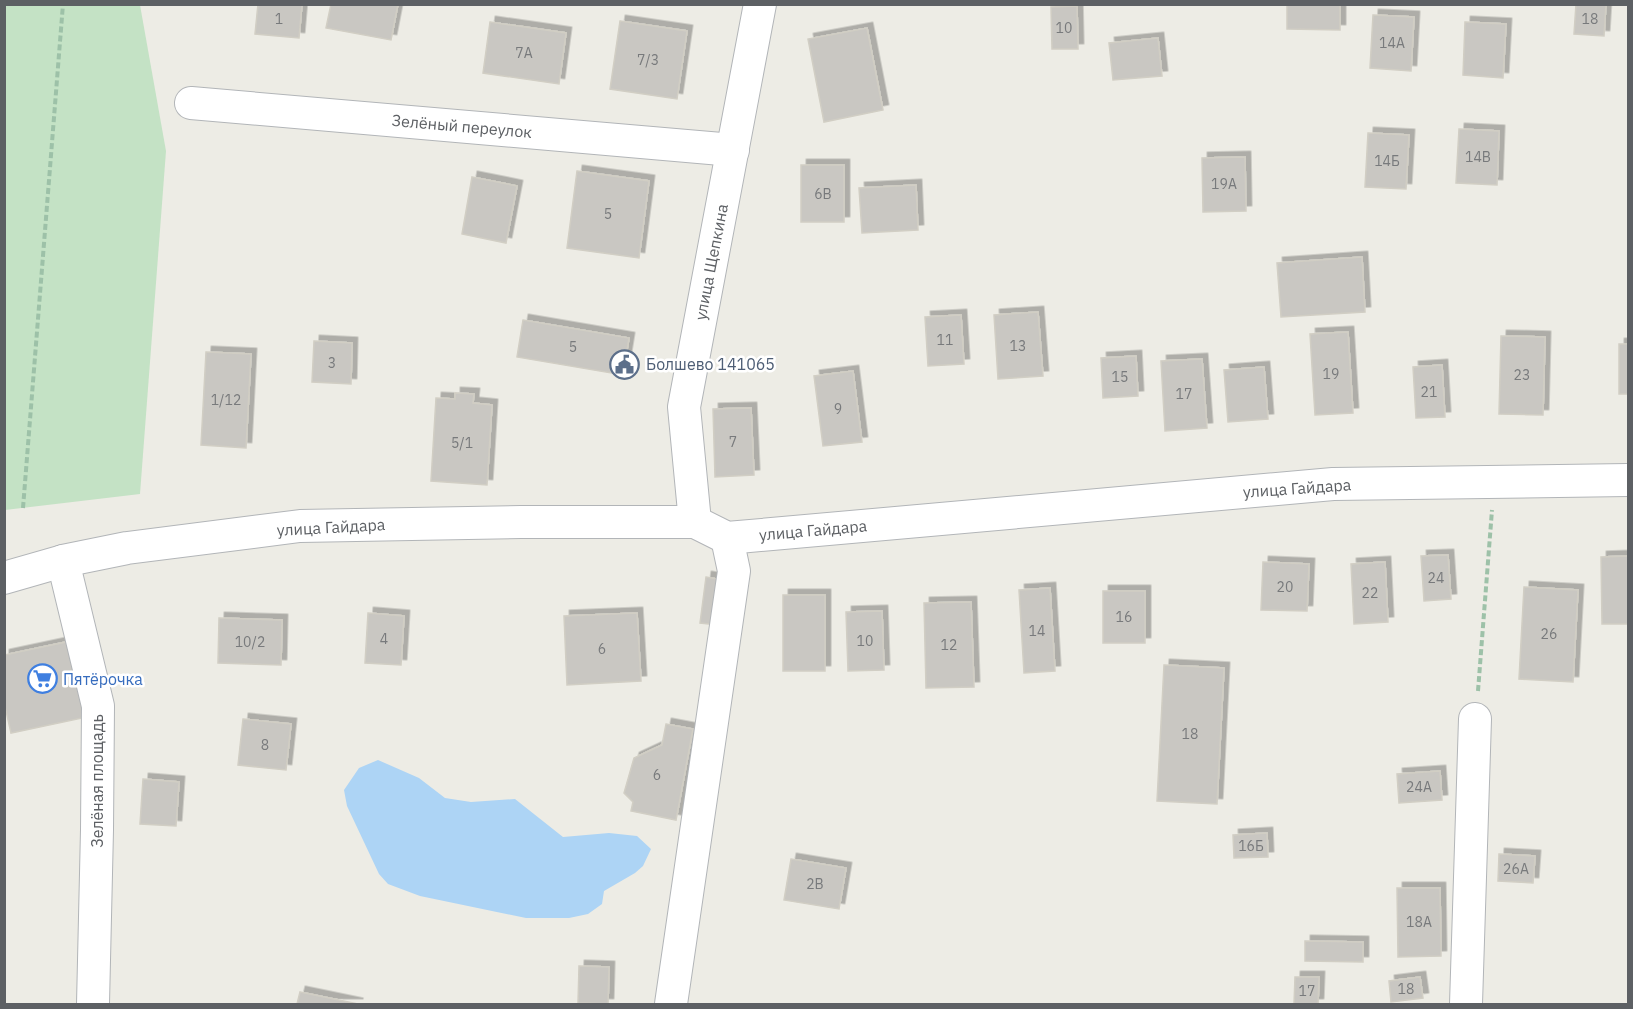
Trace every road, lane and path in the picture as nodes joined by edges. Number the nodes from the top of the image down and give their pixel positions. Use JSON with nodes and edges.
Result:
{"nodes":[{"id":1,"x":63,"y":4,"type":"edge"},
{"id":2,"x":760,"y":4,"type":"edge"},
{"id":3,"x":191,"y":102,"type":"dead end"},
{"id":4,"x":733,"y":150,"type":"junction"},
{"id":5,"x":1629,"y":480,"type":"edge"},
{"id":6,"x":1492,"y":481,"type":"junction"},
{"id":7,"x":23,"y":508,"type":"dead end"},
{"id":8,"x":695,"y":522,"type":"junction"},
{"id":9,"x":727,"y":538,"type":"junction"},
{"id":10,"x":63,"y":561,"type":"junction"},
{"id":11,"x":4,"y":578,"type":"edge"},
{"id":12,"x":1475,"y":719,"type":"joint"},
{"id":13,"x":93,"y":1005,"type":"edge"},
{"id":14,"x":671,"y":1005,"type":"edge"},
{"id":15,"x":1466,"y":1005,"type":"edge"}],
"edges":[{"from":1,"to":7,"type":"path"},
{"from":2,"to":4,"type":"street","name":"улица Щепкина"},
{"from":3,"to":4,"type":"street","name":"Зелёный переулок"},
{"from":4,"to":8,"type":"street","name":"улица Щепкина"},
{"from":5,"to":6,"type":"street","name":"улица Гайдара"},
{"from":6,"to":9,"type":"street","name":"улица Гайдара"},
{"from":6,"to":12,"type":"path"},
{"from":8,"to":9,"type":"street","name":"улица Гайдара"},
{"from":8,"to":10,"type":"street","name":"улица Гайдара"},
{"from":9,"to":14,"type":"street"},
{"from":10,"to":11,"type":"street","name":"улица Гайдара"},
{"from":10,"to":13,"type":"street","name":"Зелёная площадь"},
{"from":12,"to":15,"type":"street"}]}
